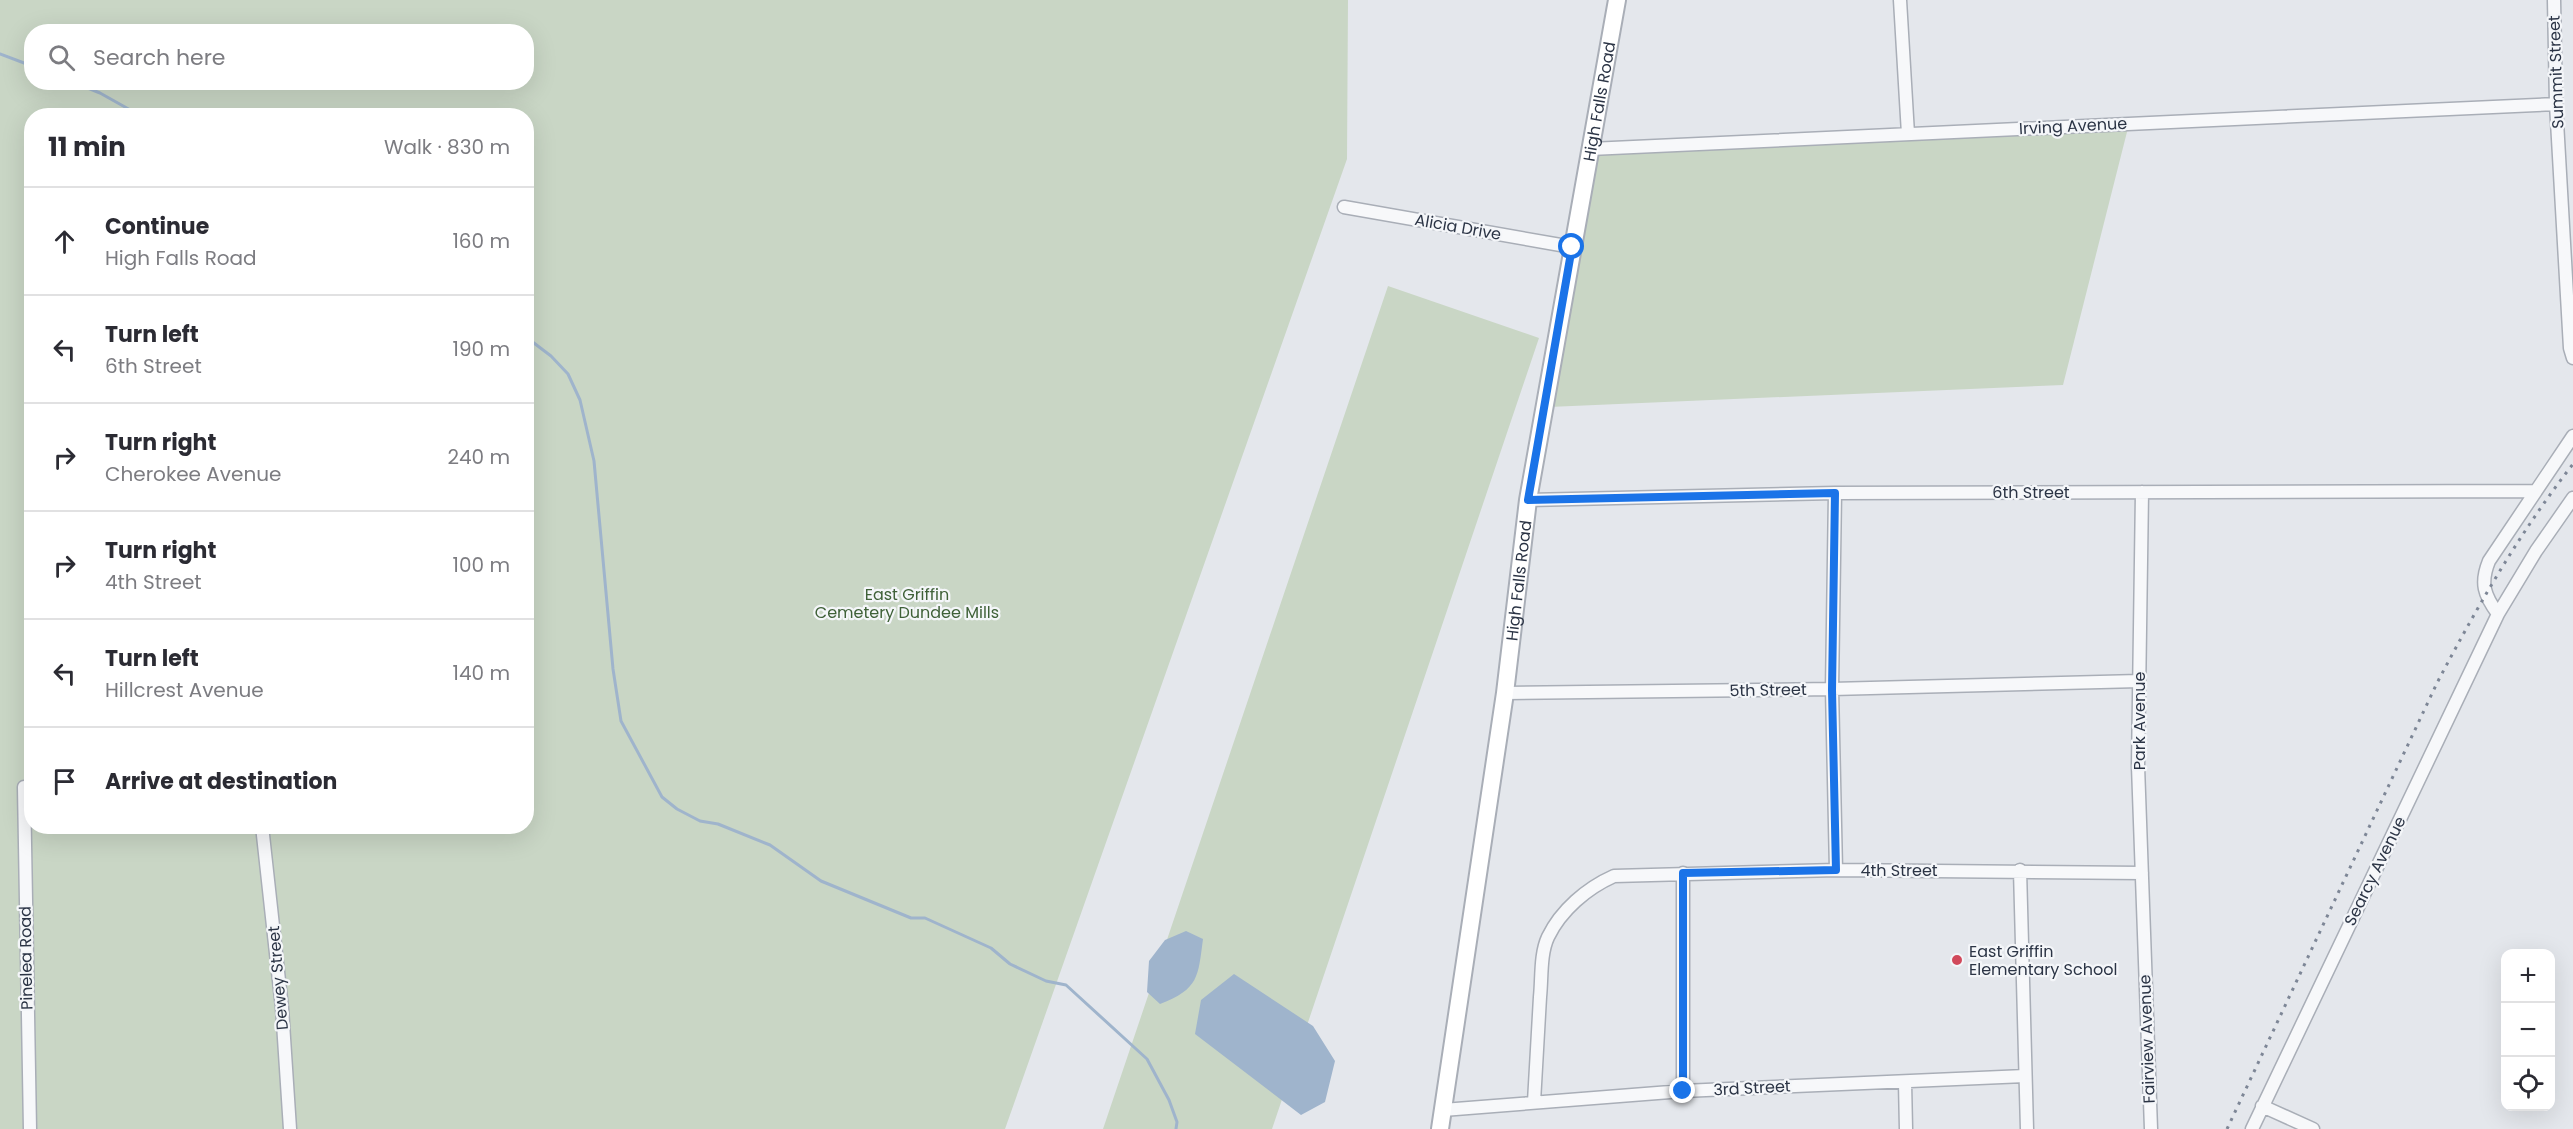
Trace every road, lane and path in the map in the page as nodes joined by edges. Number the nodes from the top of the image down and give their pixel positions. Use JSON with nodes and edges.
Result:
{"nodes":[{"id":1,"x":1617,"y":0,"type":"edge"},
{"id":2,"x":1900,"y":0,"type":"edge"},
{"id":3,"x":2554,"y":0,"type":"edge"},
{"id":4,"x":2556,"y":104,"type":"junction"},
{"id":5,"x":1908,"y":134,"type":"junction"},
{"id":6,"x":1590,"y":149,"type":"junction"},
{"id":7,"x":1344,"y":207,"type":"dead end"},
{"id":8,"x":1572,"y":247,"type":"junction"},
{"id":9,"x":2573,"y":358,"type":"edge"},
{"id":10,"x":2573,"y":436,"type":"edge"},
{"id":11,"x":2534,"y":491,"type":"junction"},
{"id":12,"x":2142,"y":492,"type":"junction"},
{"id":13,"x":1835,"y":493,"type":"junction"},
{"id":14,"x":2573,"y":498,"type":"edge"},
{"id":15,"x":1528,"y":500,"type":"junction"},
{"id":16,"x":2498,"y":614,"type":"junction"},
{"id":17,"x":2139,"y":681,"type":"junction"},
{"id":18,"x":1832,"y":690,"type":"junction"},
{"id":19,"x":1505,"y":693,"type":"junction"},
{"id":20,"x":25,"y":834,"type":"edge"},
{"id":21,"x":263,"y":834,"type":"edge"},
{"id":22,"x":1836,"y":870,"type":"junction"},
{"id":23,"x":2020,"y":870,"type":"junction"},
{"id":24,"x":1683,"y":873,"type":"junction"},
{"id":25,"x":2142,"y":873,"type":"junction"},
{"id":26,"x":2144,"y":950,"type":"joint"},
{"id":27,"x":2025,"y":1076,"type":"junction"},
{"id":28,"x":1905,"y":1082,"type":"junction"},
{"id":29,"x":1683,"y":1091,"type":"junction"},
{"id":30,"x":1534,"y":1102,"type":"junction"},
{"id":31,"x":2262,"y":1106,"type":"junction"},
{"id":32,"x":1443,"y":1110,"type":"junction"},
{"id":33,"x":30,"y":1129,"type":"edge"},
{"id":34,"x":290,"y":1129,"type":"edge"},
{"id":35,"x":1440,"y":1129,"type":"edge"},
{"id":36,"x":1906,"y":1129,"type":"edge"},
{"id":37,"x":2027,"y":1129,"type":"edge"},
{"id":38,"x":2151,"y":1129,"type":"edge"},
{"id":39,"x":2252,"y":1129,"type":"edge"},
{"id":40,"x":2313,"y":1129,"type":"edge"}],
"edges":[{"from":1,"to":6,"type":"street","name":"High Falls Road"},
{"from":2,"to":5,"type":"street"},
{"from":3,"to":4,"type":"street","name":"Summit Street"},
{"from":4,"to":5,"type":"street","name":"Irving Avenue"},
{"from":4,"to":9,"type":"street","name":"Summit Street"},
{"from":5,"to":6,"type":"street","name":"Irving Avenue"},
{"from":6,"to":8,"type":"street","name":"High Falls Road"},
{"from":7,"to":8,"type":"street","name":"Alicia Drive"},
{"from":8,"to":15,"type":"street","name":"High Falls Road"},
{"from":10,"to":11,"type":"street"},
{"from":11,"to":12,"type":"street","name":"6th Street"},
{"from":11,"to":16,"type":"street"},
{"from":12,"to":13,"type":"street","name":"6th Street"},
{"from":12,"to":17,"type":"street","name":"Park Avenue"},
{"from":13,"to":15,"type":"street","name":"6th Street"},
{"from":13,"to":18,"type":"street"},
{"from":14,"to":16,"type":"street","name":"Searcy Avenue"},
{"from":15,"to":19,"type":"street","name":"High Falls Road"},
{"from":16,"to":31,"type":"street","name":"Searcy Avenue"},
{"from":17,"to":18,"type":"street","name":"5th Street"},
{"from":17,"to":25,"type":"street","name":"Park Avenue"},
{"from":18,"to":19,"type":"street","name":"5th Street"},
{"from":18,"to":22,"type":"street"},
{"from":19,"to":32,"type":"street","name":"High Falls Road"},
{"from":20,"to":33,"type":"street","name":"Pinelea Road"},
{"from":21,"to":34,"type":"street","name":"Dewey Street"},
{"from":22,"to":23,"type":"street","name":"4th Street"},
{"from":22,"to":24,"type":"street","name":"4th Street"},
{"from":23,"to":25,"type":"street","name":"4th Street"},
{"from":23,"to":27,"type":"street"},
{"from":24,"to":29,"type":"street"},
{"from":24,"to":30,"type":"street","name":"4th Street"},
{"from":25,"to":26,"type":"street","name":"Park Avenue"},
{"from":26,"to":38,"type":"street","name":"Fairview Avenue"},
{"from":27,"to":28,"type":"street","name":"3rd Street"},
{"from":27,"to":37,"type":"street"},
{"from":28,"to":29,"type":"street","name":"3rd Street"},
{"from":28,"to":36,"type":"street"},
{"from":29,"to":30,"type":"street","name":"3rd Street"},
{"from":30,"to":32,"type":"street","name":"3rd Street"},
{"from":31,"to":39,"type":"street","name":"Searcy Avenue"},
{"from":31,"to":40,"type":"street"},
{"from":32,"to":35,"type":"street","name":"High Falls Road"}]}
